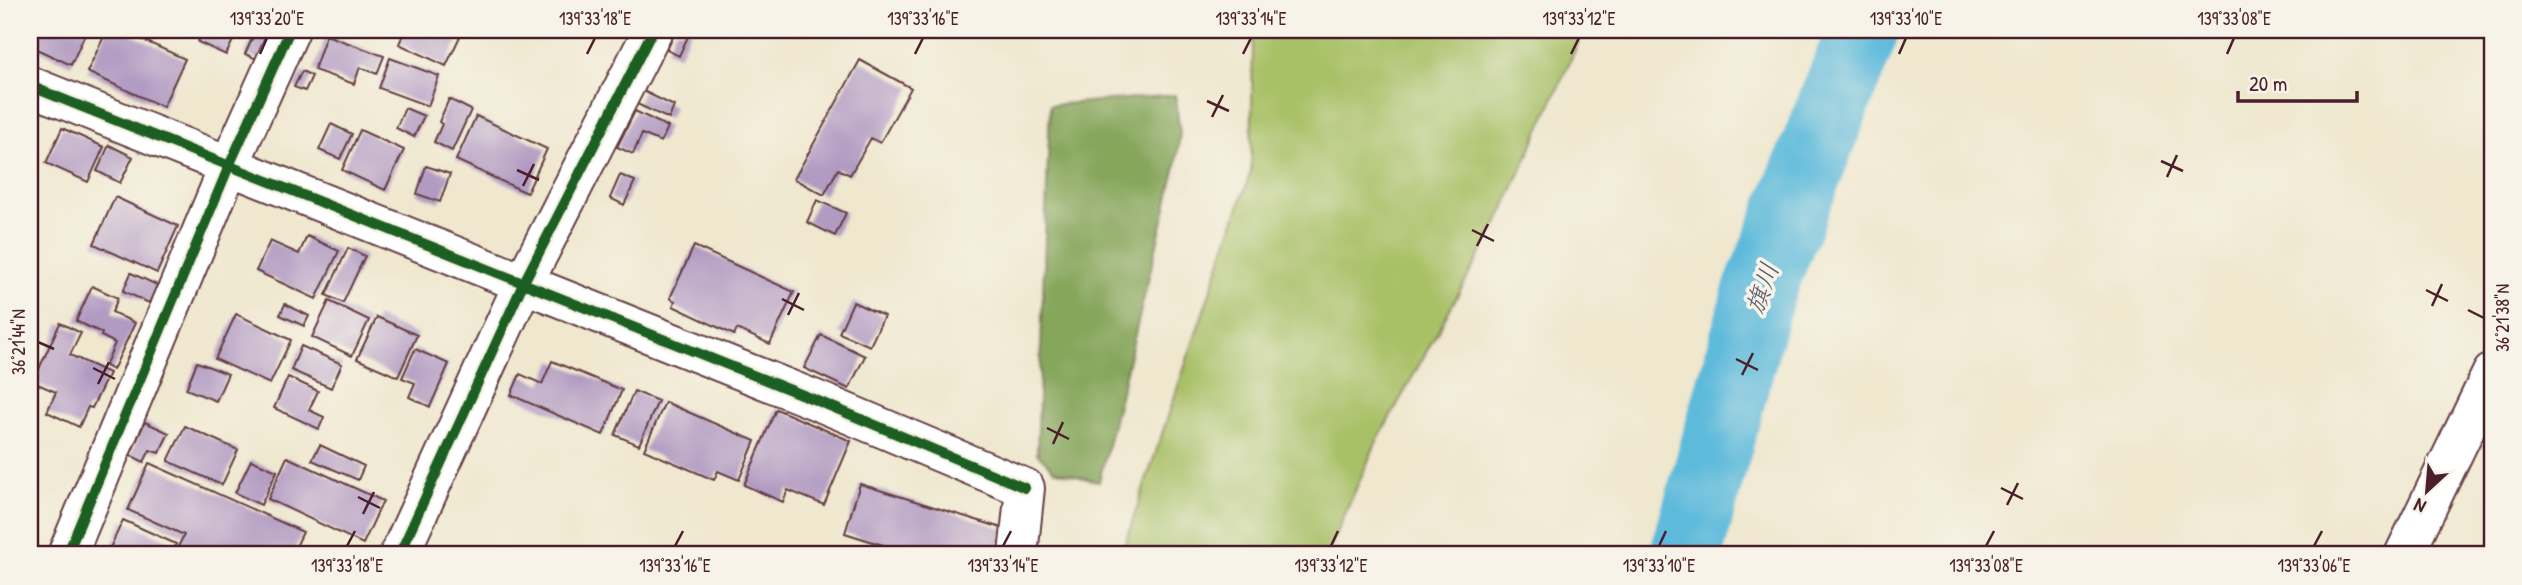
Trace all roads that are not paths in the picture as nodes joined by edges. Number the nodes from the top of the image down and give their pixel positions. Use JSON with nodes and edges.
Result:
{"nodes":[{"id":1,"x":290,"y":30,"type":"edge"},
{"id":2,"x":653,"y":30,"type":"edge"},
{"id":3,"x":30,"y":86,"type":"edge"},
{"id":4,"x":229,"y":166,"type":"junction"},
{"id":5,"x":523,"y":284,"type":"junction"},
{"id":6,"x":2492,"y":373,"type":"edge"},
{"id":7,"x":67,"y":555,"type":"edge"},
{"id":8,"x":399,"y":555,"type":"edge"},
{"id":9,"x":1018,"y":555,"type":"edge"},
{"id":10,"x":2404,"y":555,"type":"edge"}],
"edges":[{"from":1,"to":4,"type":"street"},
{"from":2,"to":5,"type":"street"},
{"from":3,"to":4,"type":"street"},
{"from":4,"to":5,"type":"street"},
{"from":4,"to":7,"type":"street"},
{"from":5,"to":8,"type":"street"},
{"from":5,"to":9,"type":"street"},
{"from":6,"to":10,"type":"street"}]}
